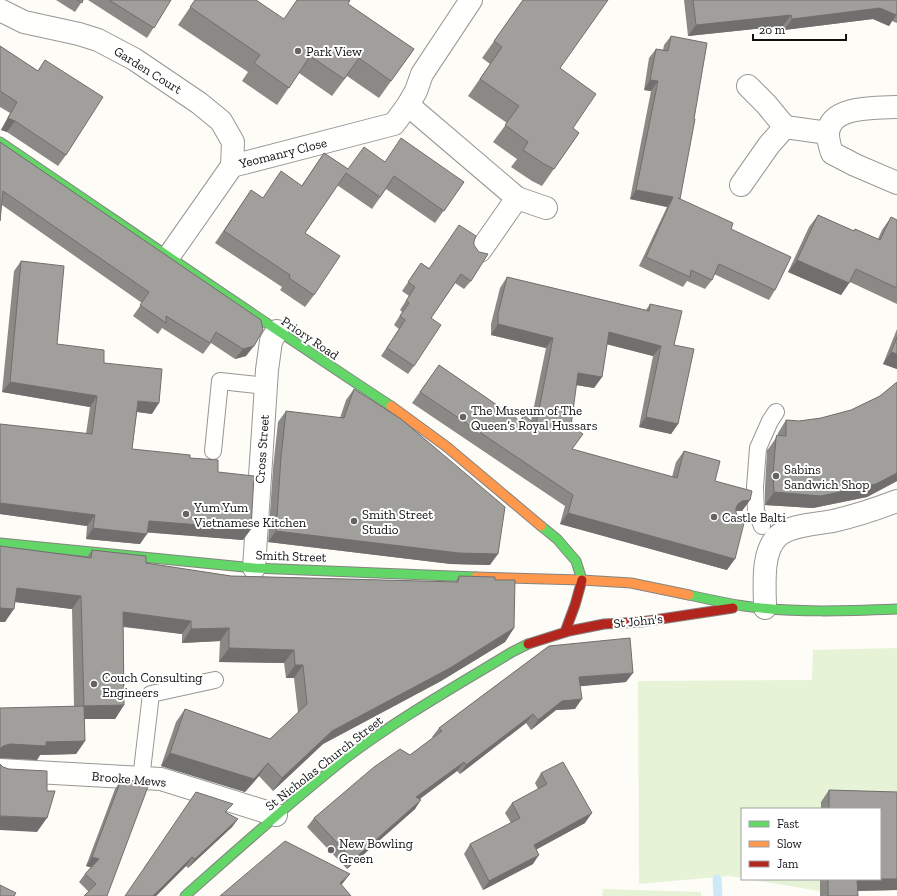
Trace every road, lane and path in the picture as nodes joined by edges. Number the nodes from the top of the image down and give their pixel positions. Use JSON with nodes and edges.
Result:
{"nodes":[{"id":1,"x":471,"y":0,"type":"edge"},
{"id":2,"x":0,"y":10,"type":"edge"},
{"id":3,"x":748,"y":86,"type":"dead end"},
{"id":4,"x":408,"y":105,"type":"junction"},
{"id":5,"x":897,"y":107,"type":"edge"},
{"id":6,"x":785,"y":127,"type":"junction"},
{"id":7,"x":828,"y":133,"type":"junction"},
{"id":8,"x":0,"y":142,"type":"edge"},
{"id":9,"x":232,"y":166,"type":"junction"},
{"id":10,"x":897,"y":183,"type":"edge"},
{"id":11,"x":741,"y":185,"type":"dead end"},
{"id":12,"x":517,"y":198,"type":"junction"},
{"id":13,"x":546,"y":208,"type":"dead end"},
{"id":14,"x":480,"y":251,"type":"edge"},
{"id":15,"x":168,"y":256,"type":"junction"},
{"id":16,"x":277,"y":331,"type":"junction"},
{"id":17,"x":266,"y":386,"type":"junction"},
{"id":18,"x":776,"y":412,"type":"dead end"},
{"id":19,"x":213,"y":451,"type":"dead end"},
{"id":20,"x":897,"y":501,"type":"edge"},
{"id":21,"x":745,"y":521,"type":"edge"},
{"id":22,"x":770,"y":531,"type":"junction"},
{"id":23,"x":0,"y":543,"type":"edge"},
{"id":24,"x":254,"y":568,"type":"junction"},
{"id":25,"x":582,"y":580,"type":"junction"},
{"id":26,"x":754,"y":607,"type":"junction"},
{"id":27,"x":897,"y":609,"type":"edge"},
{"id":28,"x":565,"y":632,"type":"junction"},
{"id":29,"x":533,"y":642,"type":"joint"},
{"id":30,"x":215,"y":680,"type":"dead end"},
{"id":31,"x":0,"y":770,"type":"edge"},
{"id":32,"x":142,"y":779,"type":"junction"},
{"id":33,"x":276,"y":816,"type":"junction"},
{"id":34,"x":185,"y":896,"type":"edge"}],
"edges":[{"from":1,"to":4,"type":"street","name":"Yeomanry Close"},
{"from":2,"to":9,"type":"street","name":"Garden Court"},
{"from":3,"to":6,"type":"street"},
{"from":4,"to":9,"type":"street","name":"Yeomanry Close"},
{"from":4,"to":12,"type":"street"},
{"from":5,"to":7,"type":"street"},
{"from":6,"to":7,"type":"street"},
{"from":6,"to":11,"type":"street"},
{"from":7,"to":10,"type":"street"},
{"from":8,"to":15,"type":"main road","name":"Priory Road"},
{"from":9,"to":15,"type":"street","name":"Yeomanry Close"},
{"from":12,"to":13,"type":"street"},
{"from":12,"to":14,"type":"street"},
{"from":15,"to":16,"type":"main road","name":"Priory Road"},
{"from":16,"to":17,"type":"street","name":"Cross Street"},
{"from":16,"to":25,"type":"main road","name":"Priory Road"},
{"from":17,"to":19,"type":"lane"},
{"from":17,"to":24,"type":"street","name":"Cross Street"},
{"from":18,"to":22,"type":"lane"},
{"from":20,"to":22,"type":"street"},
{"from":21,"to":22,"type":"lane"},
{"from":22,"to":26,"type":"street"},
{"from":23,"to":24,"type":"main road","name":"Smith Street"},
{"from":24,"to":25,"type":"main road","name":"Smith Street"},
{"from":25,"to":26,"type":"main road","name":"St John's"},
{"from":25,"to":28,"type":"main road"},
{"from":26,"to":27,"type":"main road","name":"St John's"},
{"from":26,"to":28,"type":"main road","name":"St John's"},
{"from":28,"to":29,"type":"main road","name":"St John's"},
{"from":29,"to":33,"type":"main road","name":"St Nicholas Church Street"},
{"from":30,"to":32,"type":"lane"},
{"from":31,"to":32,"type":"street","name":"Brooke Mews"},
{"from":32,"to":33,"type":"street","name":"Brooke Mews"},
{"from":33,"to":34,"type":"main road","name":"St Nicholas Church Street"}]}
